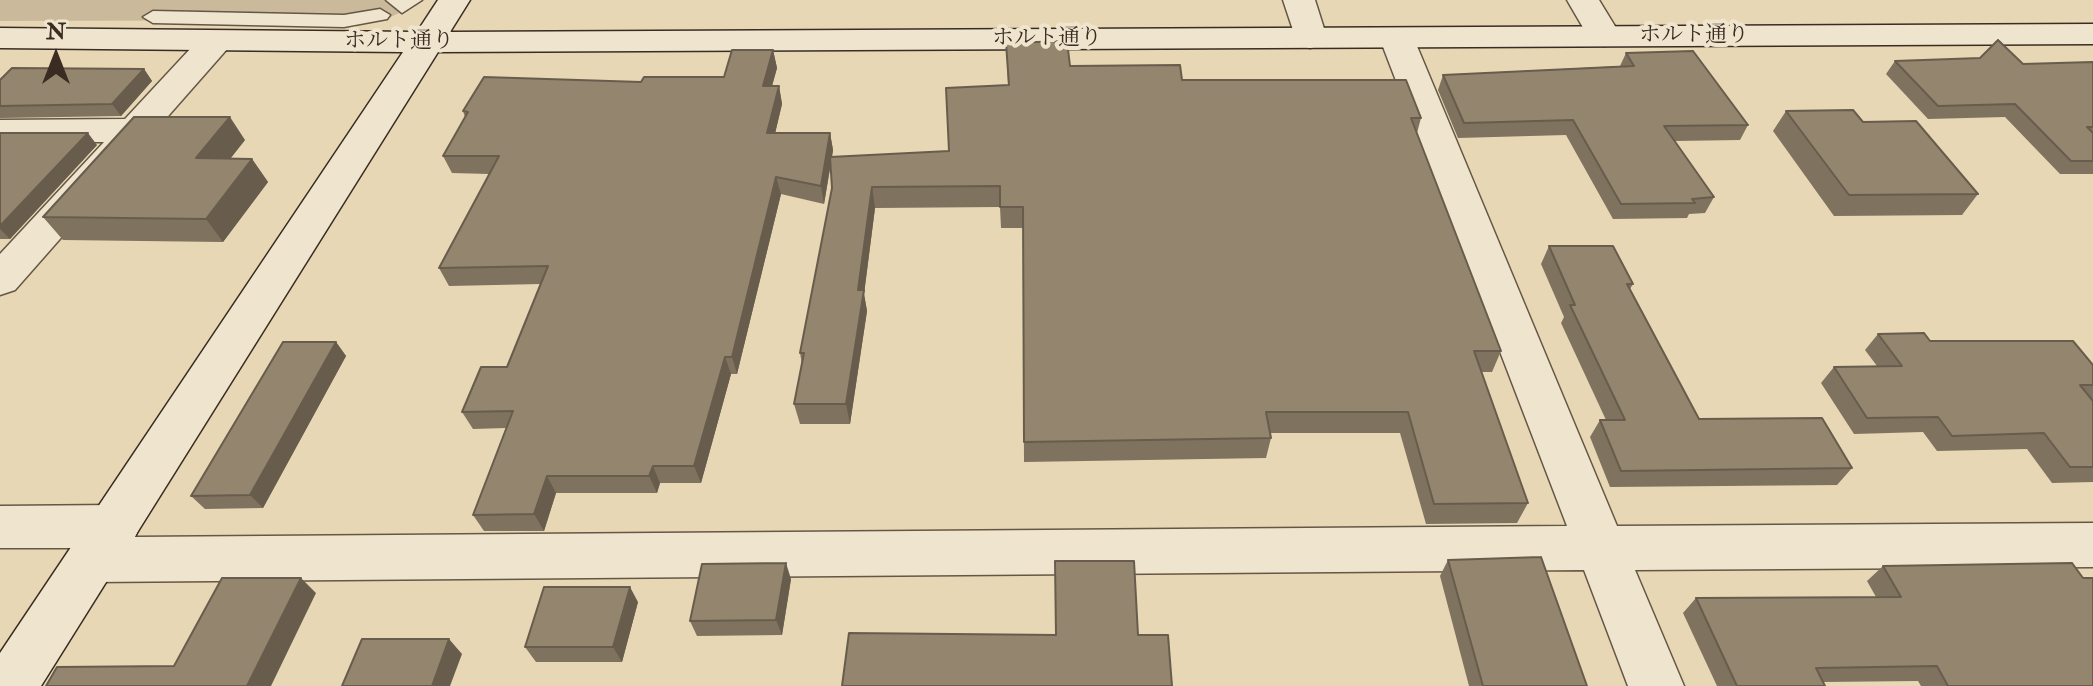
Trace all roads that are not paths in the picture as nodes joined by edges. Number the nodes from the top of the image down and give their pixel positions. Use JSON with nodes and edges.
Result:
{"nodes":[{"id":1,"x":171,"y":0,"type":"edge"},
{"id":2,"x":363,"y":0,"type":"edge"},
{"id":3,"x":454,"y":0,"type":"edge"},
{"id":4,"x":1299,"y":0,"type":"edge"},
{"id":5,"x":1583,"y":0,"type":"edge"},
{"id":6,"x":403,"y":2,"type":"edge"},
{"id":7,"x":380,"y":15,"type":"junction"},
{"id":8,"x":142,"y":28,"type":"junction"},
{"id":9,"x":2093,"y":34,"type":"edge"},
{"id":10,"x":1604,"y":36,"type":"junction"},
{"id":11,"x":0,"y":38,"type":"edge"},
{"id":12,"x":1310,"y":38,"type":"junction"},
{"id":13,"x":1397,"y":39,"type":"junction"},
{"id":14,"x":216,"y":41,"type":"junction"},
{"id":15,"x":427,"y":42,"type":"junction"},
{"id":16,"x":133,"y":130,"type":"junction"},
{"id":17,"x":0,"y":131,"type":"edge"},
{"id":18,"x":13,"y":249,"type":"edge"},
{"id":19,"x":0,"y":280,"type":"edge"},
{"id":20,"x":0,"y":527,"type":"edge"},
{"id":21,"x":104,"y":543,"type":"junction"},
{"id":22,"x":2093,"y":545,"type":"edge"},
{"id":23,"x":1602,"y":546,"type":"junction"},
{"id":24,"x":10,"y":686,"type":"edge"},
{"id":25,"x":1656,"y":686,"type":"edge"}],
"edges":[{"from":1,"to":8,"type":"lane"},
{"from":2,"to":7,"type":"lane"},
{"from":3,"to":15,"type":"street"},
{"from":4,"to":12,"type":"street"},
{"from":5,"to":10,"type":"street"},
{"from":6,"to":7,"type":"lane"},
{"from":7,"to":8,"type":"lane"},
{"from":8,"to":11,"type":"street","name":"ホルト通り"},
{"from":8,"to":14,"type":"street","name":"ホルト通り"},
{"from":9,"to":10,"type":"street","name":"ホルト通り"},
{"from":10,"to":13,"type":"street","name":"ホルト通り"},
{"from":12,"to":13,"type":"street","name":"ホルト通り"},
{"from":12,"to":15,"type":"street","name":"ホルト通り"},
{"from":13,"to":23,"type":"street"},
{"from":14,"to":15,"type":"street","name":"ホルト通り"},
{"from":14,"to":16,"type":"street"},
{"from":15,"to":21,"type":"street"},
{"from":16,"to":17,"type":"street"},
{"from":16,"to":18,"type":"street"},
{"from":18,"to":19,"type":"street"},
{"from":20,"to":21,"type":"street"},
{"from":21,"to":23,"type":"street"},
{"from":21,"to":24,"type":"street"},
{"from":22,"to":23,"type":"street"},
{"from":23,"to":25,"type":"street"}]}
